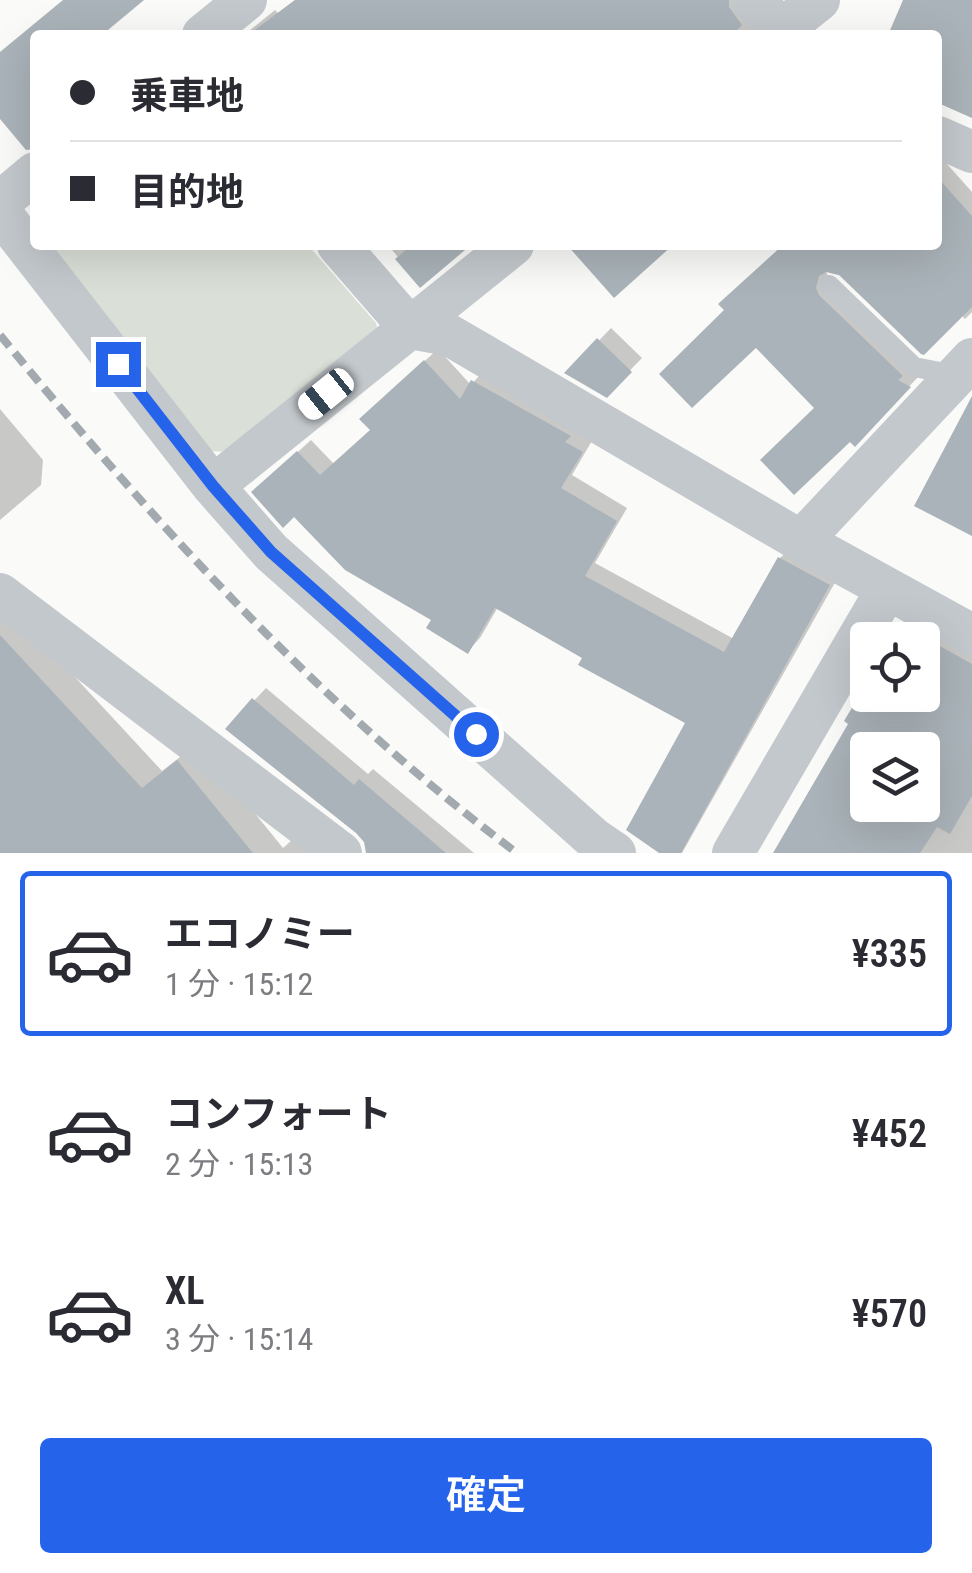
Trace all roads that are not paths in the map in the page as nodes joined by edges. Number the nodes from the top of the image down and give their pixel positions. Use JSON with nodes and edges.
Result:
{"nodes":[{"id":1,"x":246,"y":0,"type":"edge"},
{"id":2,"x":819,"y":0,"type":"edge"},
{"id":3,"x":775,"y":25,"type":"edge"},
{"id":4,"x":210,"y":30,"type":"edge"},
{"id":5,"x":942,"y":139,"type":"edge"},
{"id":6,"x":972,"y":152,"type":"edge"},
{"id":7,"x":30,"y":177,"type":"edge"},
{"id":8,"x":0,"y":202,"type":"edge"},
{"id":9,"x":0,"y":212,"type":"edge"},
{"id":10,"x":342,"y":250,"type":"edge"},
{"id":11,"x":507,"y":250,"type":"edge"},
{"id":12,"x":829,"y":286,"type":"dead end"},
{"id":13,"x":410,"y":328,"type":"junction"},
{"id":14,"x":964,"y":367,"type":"edge"},
{"id":15,"x":213,"y":486,"type":"junction"},
{"id":16,"x":801,"y":540,"type":"junction"},
{"id":17,"x":887,"y":589,"type":"junction"},
{"id":18,"x":0,"y":594,"type":"edge"},
{"id":19,"x":972,"y":635,"type":"edge"},
{"id":20,"x":341,"y":853,"type":"edge"},
{"id":21,"x":615,"y":853,"type":"edge"},
{"id":22,"x":733,"y":853,"type":"edge"}],
"edges":[{"from":1,"to":4,"type":"street"},
{"from":2,"to":3,"type":"street"},
{"from":5,"to":6,"type":"street"},
{"from":7,"to":8,"type":"street"},
{"from":9,"to":15,"type":"street"},
{"from":10,"to":13,"type":"street"},
{"from":11,"to":13,"type":"street"},
{"from":12,"to":14,"type":"lane"},
{"from":13,"to":15,"type":"street"},
{"from":13,"to":16,"type":"street"},
{"from":14,"to":16,"type":"street"},
{"from":15,"to":21,"type":"street"},
{"from":16,"to":17,"type":"street"},
{"from":17,"to":19,"type":"street"},
{"from":17,"to":22,"type":"street"},
{"from":18,"to":20,"type":"street"}]}
